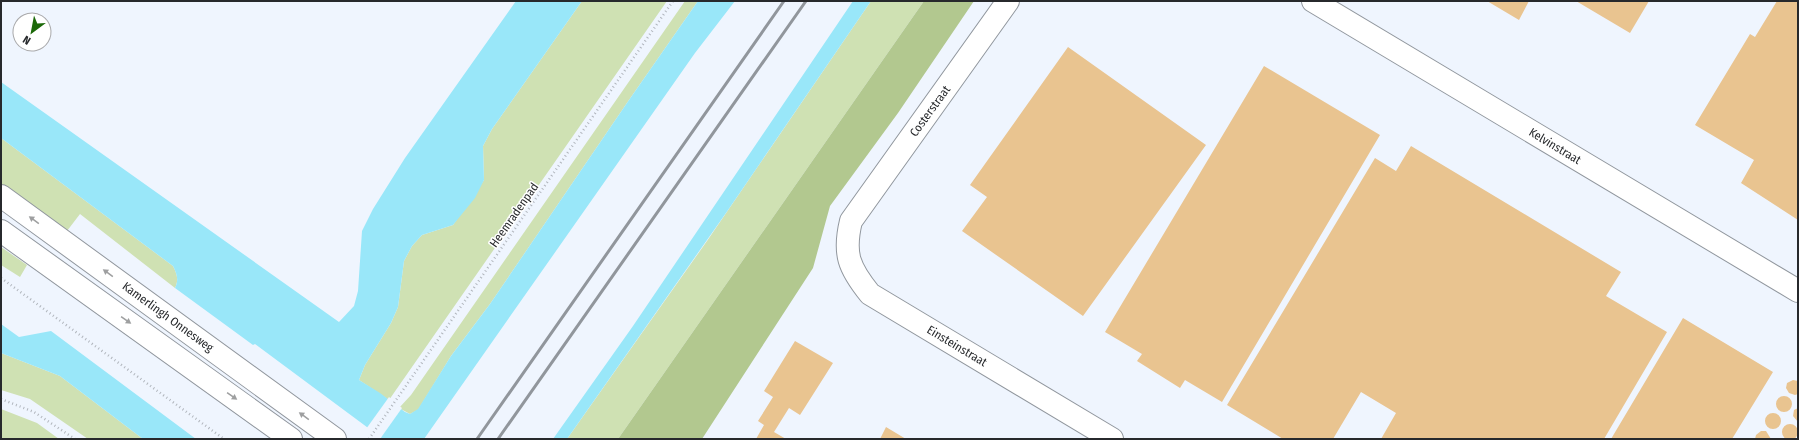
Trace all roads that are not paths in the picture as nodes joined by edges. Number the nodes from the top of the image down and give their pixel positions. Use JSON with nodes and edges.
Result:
{"nodes":[{"id":1,"x":1008,"y":1,"type":"edge"},
{"id":2,"x":1313,"y":1,"type":"edge"},
{"id":3,"x":1,"y":196,"type":"edge"},
{"id":4,"x":851,"y":221,"type":"joint"},
{"id":5,"x":1,"y":231,"type":"edge"},
{"id":6,"x":1798,"y":292,"type":"edge"},
{"id":7,"x":290,"y":439,"type":"edge"},
{"id":8,"x":335,"y":439,"type":"edge"},
{"id":9,"x":1112,"y":439,"type":"edge"}],
"edges":[{"from":1,"to":4,"type":"street","name":"Costerstraat"},
{"from":2,"to":6,"type":"street","name":"Kelvinstraat"},
{"from":8,"to":3,"type":"street","name":"Kamerlingh Onnesweg","one_way":true},
{"from":4,"to":9,"type":"street","name":"Einsteinstraat"},
{"from":5,"to":7,"type":"street","one_way":true}]}
